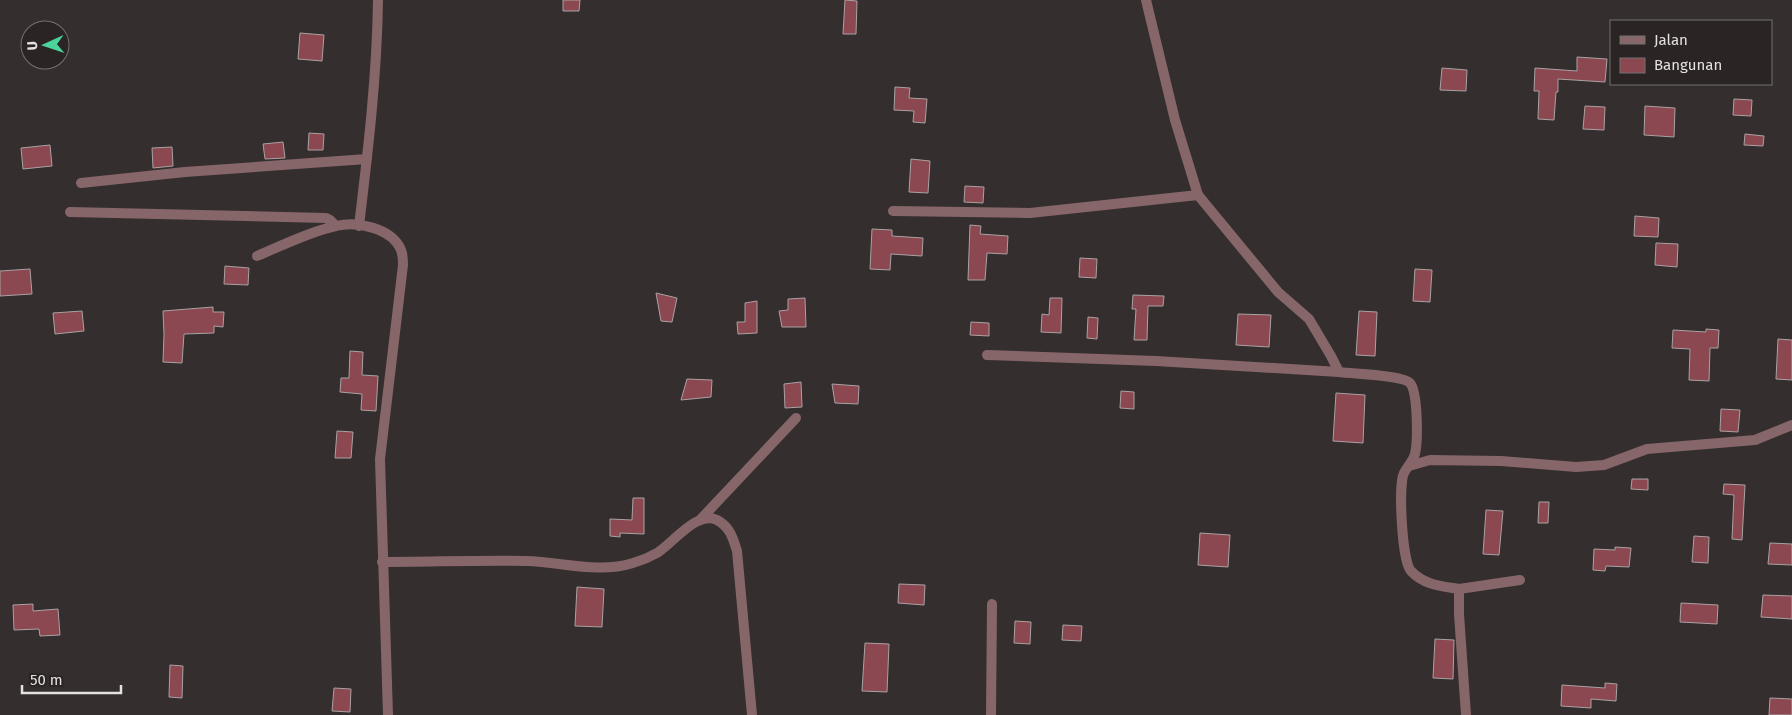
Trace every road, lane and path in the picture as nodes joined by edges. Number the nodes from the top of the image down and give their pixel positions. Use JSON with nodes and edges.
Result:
{"nodes":[{"id":1,"x":378,"y":0,"type":"edge"},
{"id":2,"x":1146,"y":0,"type":"edge"},
{"id":3,"x":367,"y":159,"type":"junction"},
{"id":4,"x":81,"y":183,"type":"dead end"},
{"id":5,"x":1198,"y":195,"type":"junction"},
{"id":6,"x":893,"y":210,"type":"dead end"},
{"id":7,"x":70,"y":212,"type":"dead end"},
{"id":8,"x":336,"y":226,"type":"junction"},
{"id":9,"x":359,"y":226,"type":"junction"},
{"id":10,"x":257,"y":256,"type":"dead end"},
{"id":11,"x":987,"y":356,"type":"dead end"},
{"id":12,"x":1339,"y":372,"type":"junction"},
{"id":13,"x":796,"y":418,"type":"dead end"},
{"id":14,"x":1792,"y":425,"type":"edge"},
{"id":15,"x":1409,"y":466,"type":"junction"},
{"id":16,"x":700,"y":520,"type":"junction"},
{"id":17,"x":382,"y":562,"type":"junction"},
{"id":18,"x":1520,"y":580,"type":"dead end"},
{"id":19,"x":1459,"y":589,"type":"junction"},
{"id":20,"x":992,"y":604,"type":"dead end"},
{"id":21,"x":388,"y":715,"type":"edge"},
{"id":22,"x":752,"y":715,"type":"edge"},
{"id":23,"x":991,"y":715,"type":"edge"},
{"id":24,"x":1466,"y":715,"type":"edge"}],
"edges":[{"from":1,"to":3,"type":"street"},
{"from":2,"to":5,"type":"street"},
{"from":3,"to":4,"type":"street"},
{"from":3,"to":9,"type":"street"},
{"from":5,"to":6,"type":"street"},
{"from":5,"to":12,"type":"street"},
{"from":7,"to":8,"type":"street"},
{"from":8,"to":9,"type":"street"},
{"from":8,"to":10,"type":"street"},
{"from":9,"to":17,"type":"street"},
{"from":11,"to":12,"type":"street"},
{"from":12,"to":15,"type":"street"},
{"from":13,"to":16,"type":"street"},
{"from":14,"to":15,"type":"street"},
{"from":15,"to":19,"type":"street"},
{"from":16,"to":17,"type":"street"},
{"from":16,"to":22,"type":"street"},
{"from":17,"to":21,"type":"street"},
{"from":18,"to":19,"type":"street"},
{"from":19,"to":24,"type":"street"},
{"from":20,"to":23,"type":"street"}]}
